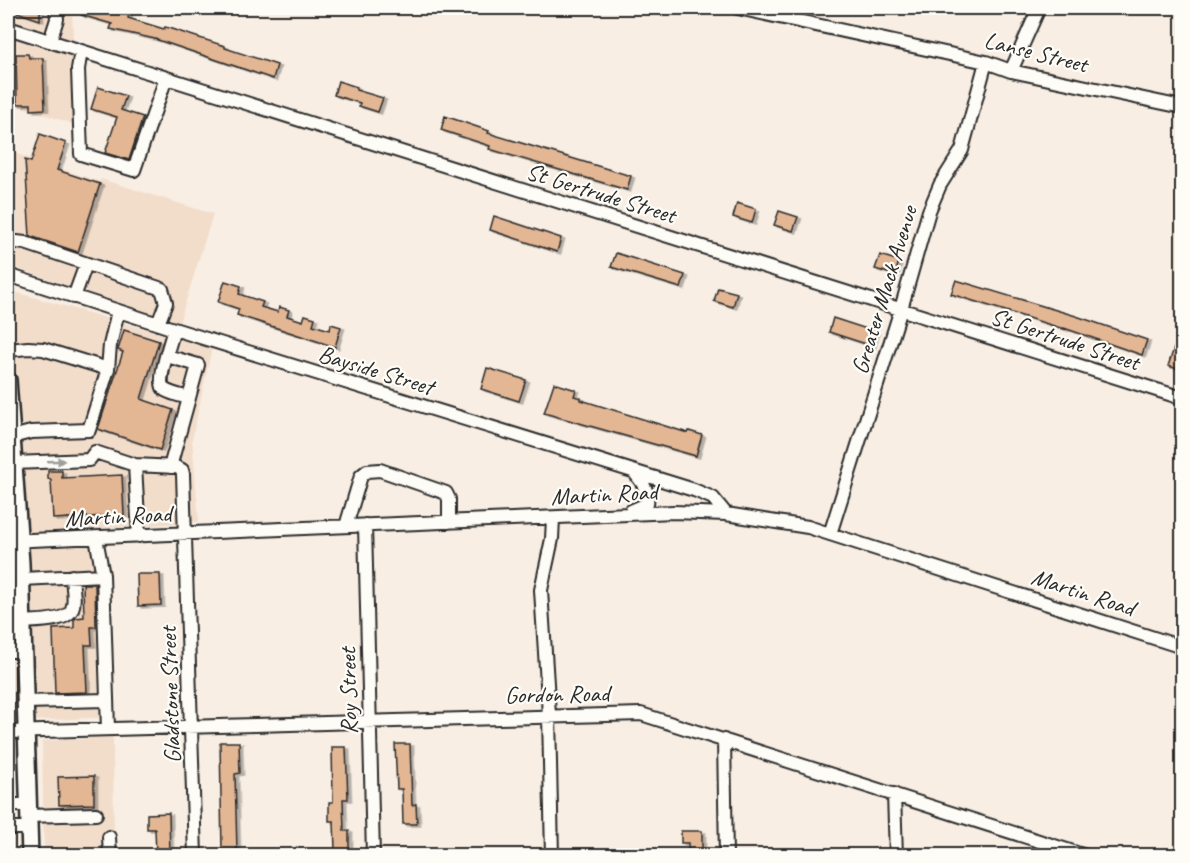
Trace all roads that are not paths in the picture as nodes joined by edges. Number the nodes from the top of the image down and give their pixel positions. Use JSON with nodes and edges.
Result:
{"nodes":[{"id":1,"x":56,"y":8,"type":"edge"},
{"id":2,"x":738,"y":8,"type":"edge"},
{"id":3,"x":1039,"y":8,"type":"edge"},
{"id":4,"x":8,"y":28,"type":"edge"},
{"id":5,"x":50,"y":41,"type":"junction"},
{"id":6,"x":81,"y":51,"type":"junction"},
{"id":7,"x":986,"y":62,"type":"junction"},
{"id":8,"x":1011,"y":71,"type":"junction"},
{"id":9,"x":165,"y":78,"type":"junction"},
{"id":10,"x":1182,"y":107,"type":"edge"},
{"id":11,"x":8,"y":241,"type":"edge"},
{"id":12,"x":86,"y":264,"type":"junction"},
{"id":13,"x":8,"y":275,"type":"edge"},
{"id":14,"x":74,"y":297,"type":"junction"},
{"id":15,"x":901,"y":309,"type":"junction"},
{"id":16,"x":118,"y":311,"type":"junction"},
{"id":17,"x":159,"y":324,"type":"junction"},
{"id":18,"x":174,"y":329,"type":"junction"},
{"id":19,"x":8,"y":350,"type":"edge"},
{"id":20,"x":167,"y":356,"type":"junction"},
{"id":21,"x":108,"y":369,"type":"junction"},
{"id":22,"x":8,"y":380,"type":"edge"},
{"id":23,"x":189,"y":398,"type":"junction"},
{"id":24,"x":1182,"y":398,"type":"edge"},
{"id":25,"x":89,"y":430,"type":"junction"},
{"id":26,"x":10,"y":438,"type":"edge"},
{"id":27,"x":95,"y":452,"type":"junction"},
{"id":28,"x":14,"y":463,"type":"junction"},
{"id":29,"x":135,"y":465,"type":"junction"},
{"id":30,"x":170,"y":467,"type":"junction"},
{"id":31,"x":635,"y":473,"type":"junction"},
{"id":32,"x":726,"y":514,"type":"junction"},
{"id":33,"x":608,"y":515,"type":"junction"},
{"id":34,"x":553,"y":518,"type":"junction"},
{"id":35,"x":449,"y":522,"type":"junction"},
{"id":36,"x":365,"y":525,"type":"junction"},
{"id":37,"x":346,"y":526,"type":"junction"},
{"id":38,"x":186,"y":534,"type":"junction"},
{"id":39,"x":830,"y":534,"type":"junction"},
{"id":40,"x":139,"y":536,"type":"junction"},
{"id":41,"x":96,"y":538,"type":"junction"},
{"id":42,"x":14,"y":541,"type":"edge"},
{"id":43,"x":104,"y":575,"type":"junction"},
{"id":44,"x":72,"y":576,"type":"junction"},
{"id":45,"x":22,"y":579,"type":"junction"},
{"id":46,"x":23,"y":622,"type":"junction"},
{"id":47,"x":1182,"y":646,"type":"edge"},
{"id":48,"x":8,"y":651,"type":"edge"},
{"id":49,"x":23,"y":651,"type":"junction"},
{"id":50,"x":107,"y":700,"type":"junction"},
{"id":51,"x":25,"y":702,"type":"junction"},
{"id":52,"x":549,"y":716,"type":"junction"},
{"id":53,"x":370,"y":720,"type":"junction"},
{"id":54,"x":192,"y":727,"type":"junction"},
{"id":55,"x":108,"y":729,"type":"junction"},
{"id":56,"x":26,"y":731,"type":"junction"},
{"id":57,"x":8,"y":732,"type":"edge"},
{"id":58,"x":724,"y":740,"type":"junction"},
{"id":59,"x":894,"y":794,"type":"junction"},
{"id":60,"x":8,"y":805,"type":"edge"},
{"id":61,"x":96,"y":814,"type":"dead end"},
{"id":62,"x":28,"y":816,"type":"junction"},
{"id":63,"x":8,"y":828,"type":"edge"},
{"id":64,"x":109,"y":837,"type":"dead end"},
{"id":65,"x":1062,"y":851,"type":"edge"},
{"id":66,"x":30,"y":855,"type":"edge"},
{"id":67,"x":110,"y":855,"type":"edge"},
{"id":68,"x":195,"y":855,"type":"edge"},
{"id":69,"x":374,"y":855,"type":"edge"},
{"id":70,"x":552,"y":855,"type":"edge"},
{"id":71,"x":726,"y":855,"type":"edge"},
{"id":72,"x":896,"y":855,"type":"edge"},
{"id":73,"x":1086,"y":855,"type":"edge"}],
"edges":[{"from":1,"to":5,"type":"street"},
{"from":2,"to":7,"type":"street","name":"Lanse Street"},
{"from":3,"to":8,"type":"street"},
{"from":4,"to":5,"type":"street","name":"St Gertrude Street"},
{"from":5,"to":6,"type":"street","name":"St Gertrude Street"},
{"from":6,"to":9,"type":"street","name":"St Gertrude Street"},
{"from":6,"to":9,"type":"street"},
{"from":7,"to":8,"type":"street","name":"Lanse Street"},
{"from":7,"to":15,"type":"street","name":"Greater Mack Avenue"},
{"from":8,"to":10,"type":"street","name":"Lanse Street"},
{"from":9,"to":15,"type":"street","name":"St Gertrude Street"},
{"from":11,"to":12,"type":"street"},
{"from":12,"to":14,"type":"street"},
{"from":12,"to":17,"type":"street"},
{"from":13,"to":14,"type":"street","name":"Bayside Street"},
{"from":14,"to":16,"type":"street","name":"Bayside Street"},
{"from":15,"to":24,"type":"street","name":"St Gertrude Street"},
{"from":15,"to":39,"type":"street","name":"Greater Mack Avenue"},
{"from":16,"to":17,"type":"street","name":"Bayside Street"},
{"from":16,"to":21,"type":"street"},
{"from":17,"to":18,"type":"street","name":"Bayside Street"},
{"from":18,"to":20,"type":"street"},
{"from":18,"to":31,"type":"street","name":"Bayside Street"},
{"from":19,"to":21,"type":"street"},
{"from":20,"to":23,"type":"street"},
{"from":20,"to":23,"type":"street"},
{"from":21,"to":25,"type":"street"},
{"from":22,"to":26,"type":"main road"},
{"from":23,"to":30,"type":"street"},
{"from":25,"to":26,"type":"street"},
{"from":25,"to":27,"type":"street"},
{"from":26,"to":28,"type":"main road"},
{"from":28,"to":27,"type":"street","one_way":true},
{"from":27,"to":29,"type":"street"},
{"from":28,"to":42,"type":"main road"},
{"from":29,"to":30,"type":"street"},
{"from":29,"to":40,"type":"street"},
{"from":30,"to":38,"type":"street","name":"Gladstone Street"},
{"from":31,"to":32,"type":"street","name":"Bayside Street"},
{"from":31,"to":33,"type":"street"},
{"from":32,"to":33,"type":"street","name":"Martin Road"},
{"from":32,"to":39,"type":"street","name":"Martin Road"},
{"from":33,"to":34,"type":"street","name":"Martin Road"},
{"from":34,"to":35,"type":"street","name":"Martin Road"},
{"from":34,"to":52,"type":"street"},
{"from":35,"to":36,"type":"street","name":"Martin Road"},
{"from":35,"to":37,"type":"street"},
{"from":36,"to":37,"type":"street","name":"Martin Road"},
{"from":36,"to":53,"type":"street","name":"Roy Street"},
{"from":37,"to":38,"type":"street","name":"Martin Road"},
{"from":38,"to":40,"type":"street","name":"Martin Road"},
{"from":38,"to":54,"type":"street","name":"Gladstone Street"},
{"from":39,"to":47,"type":"street","name":"Martin Road"},
{"from":40,"to":41,"type":"street","name":"Martin Road"},
{"from":41,"to":42,"type":"street","name":"Martin Road"},
{"from":41,"to":43,"type":"street"},
{"from":42,"to":45,"type":"main road"},
{"from":43,"to":44,"type":"street"},
{"from":43,"to":50,"type":"street"},
{"from":44,"to":45,"type":"street"},
{"from":44,"to":46,"type":"street"},
{"from":45,"to":46,"type":"main road"},
{"from":46,"to":49,"type":"main road"},
{"from":48,"to":49,"type":"street"},
{"from":49,"to":51,"type":"main road"},
{"from":50,"to":51,"type":"street"},
{"from":50,"to":55,"type":"street"},
{"from":51,"to":56,"type":"main road"},
{"from":52,"to":53,"type":"street","name":"Gordon Road"},
{"from":52,"to":58,"type":"street","name":"Gordon Road"},
{"from":52,"to":70,"type":"street"},
{"from":53,"to":54,"type":"street","name":"Gordon Road"},
{"from":53,"to":69,"type":"street","name":"Roy Street"},
{"from":54,"to":55,"type":"street","name":"Gordon Road"},
{"from":54,"to":68,"type":"street","name":"Gladstone Street"},
{"from":55,"to":56,"type":"street","name":"Gordon Road"},
{"from":56,"to":57,"type":"street","name":"Gordon Road"},
{"from":56,"to":62,"type":"main road"},
{"from":58,"to":59,"type":"street","name":"Gordon Road"},
{"from":58,"to":71,"type":"street"},
{"from":59,"to":65,"type":"street","name":"Gordon Road"},
{"from":59,"to":72,"type":"street"},
{"from":60,"to":62,"type":"street"},
{"from":61,"to":62,"type":"street"},
{"from":62,"to":63,"type":"street"},
{"from":62,"to":66,"type":"main road"},
{"from":64,"to":67,"type":"street"},
{"from":65,"to":73,"type":"street","name":"Gordon Road"}]}
